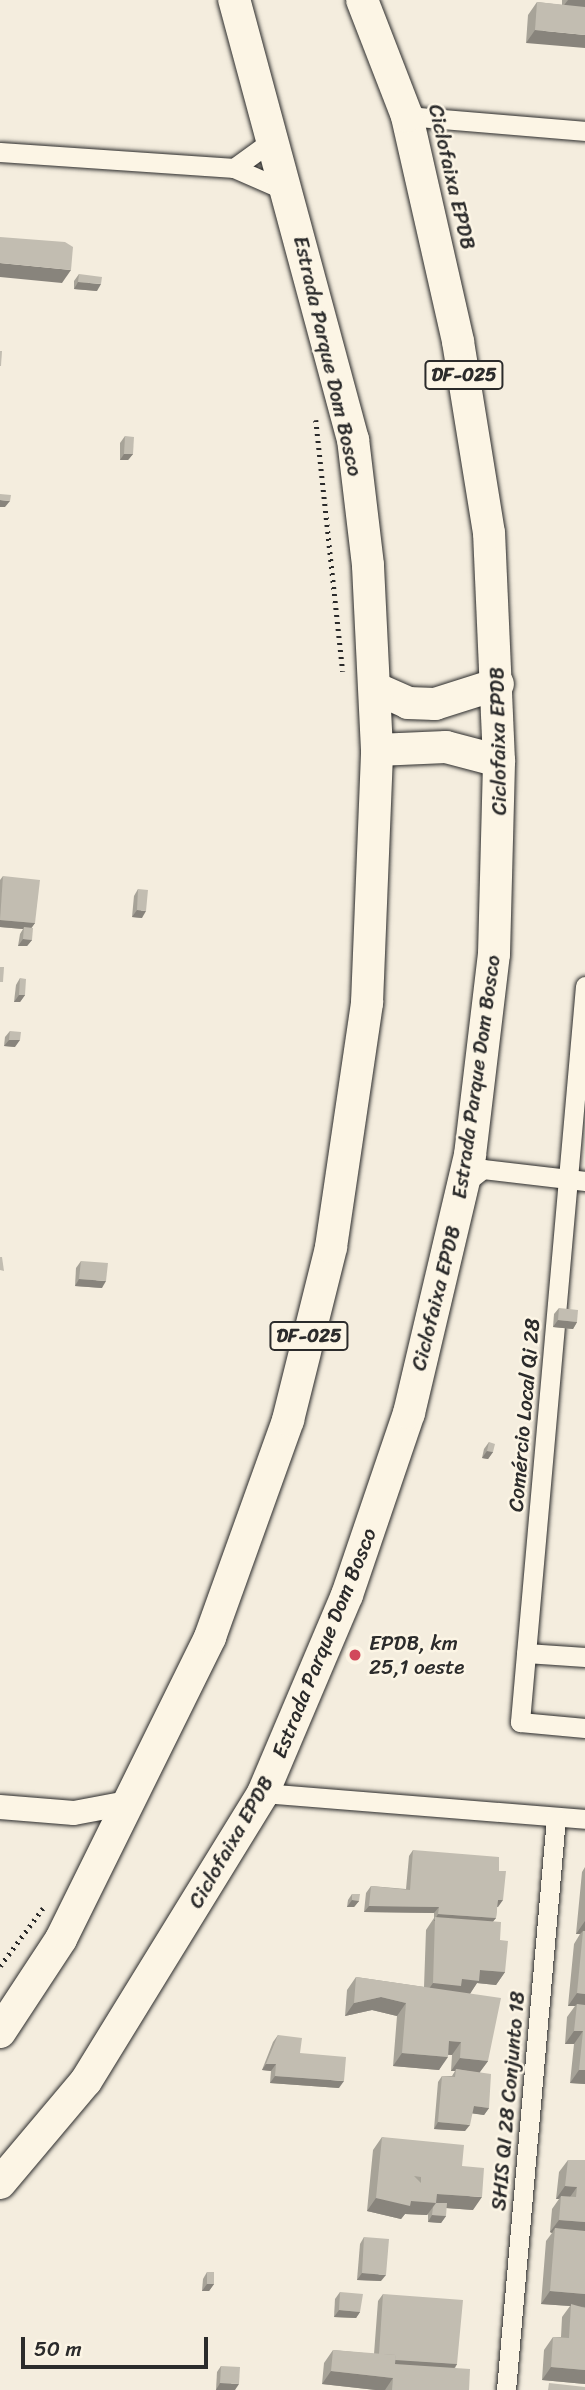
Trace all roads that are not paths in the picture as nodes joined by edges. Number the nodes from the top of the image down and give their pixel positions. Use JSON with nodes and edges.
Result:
{"nodes":[{"id":1,"x":234,"y":0,"type":"edge"},
{"id":2,"x":362,"y":0,"type":"edge"},
{"id":3,"x":407,"y":116,"type":"junction"},
{"id":4,"x":585,"y":131,"type":"edge"},
{"id":5,"x":274,"y":139,"type":"junction"},
{"id":6,"x":0,"y":152,"type":"edge"},
{"id":7,"x":234,"y":168,"type":"junction"},
{"id":8,"x":289,"y":192,"type":"junction"},
{"id":9,"x":498,"y":684,"type":"junction"},
{"id":10,"x":375,"y":688,"type":"junction"},
{"id":11,"x":377,"y":750,"type":"junction"},
{"id":12,"x":499,"y":761,"type":"junction"},
{"id":13,"x":585,"y":986,"type":"edge"},
{"id":14,"x":473,"y":1169,"type":"junction"},
{"id":15,"x":576,"y":1180,"type":"edge"},
{"id":16,"x":526,"y":1653,"type":"junction"},
{"id":17,"x":585,"y":1657,"type":"edge"},
{"id":18,"x":585,"y":1728,"type":"edge"},
{"id":19,"x":262,"y":1793,"type":"junction"},
{"id":20,"x":127,"y":1803,"type":"junction"},
{"id":21,"x":0,"y":1807,"type":"edge"},
{"id":22,"x":74,"y":1813,"type":"junction"},
{"id":23,"x":556,"y":1817,"type":"junction"},
{"id":24,"x":585,"y":1819,"type":"edge"},
{"id":25,"x":107,"y":1844,"type":"junction"},
{"id":26,"x":0,"y":2032,"type":"edge"},
{"id":27,"x":0,"y":2183,"type":"edge"},
{"id":28,"x":506,"y":2390,"type":"edge"}],
"edges":[{"from":1,"to":5,"type":"main road","name":"Estrada Parque Dom Bosco","number":"DF-025"},
{"from":2,"to":3,"type":"main road","name":"Estrada Parque Dom Bosco","number":"DF-025"},
{"from":3,"to":4,"type":"street"},
{"from":3,"to":9,"type":"main road","name":"Estrada Parque Dom Bosco","number":"DF-025"},
{"from":5,"to":7,"type":"street"},
{"from":5,"to":8,"type":"main road","name":"Estrada Parque Dom Bosco","number":"DF-025"},
{"from":6,"to":7,"type":"street"},
{"from":7,"to":8,"type":"street"},
{"from":8,"to":10,"type":"main road","name":"Estrada Parque Dom Bosco","number":"DF-025"},
{"from":9,"to":10,"type":"main road"},
{"from":9,"to":12,"type":"main road","name":"Estrada Parque Dom Bosco","number":"DF-025"},
{"from":10,"to":11,"type":"main road","name":"Estrada Parque Dom Bosco","number":"DF-025"},
{"from":11,"to":12,"type":"main road"},
{"from":11,"to":20,"type":"main road","name":"Estrada Parque Dom Bosco","number":"DF-025"},
{"from":12,"to":14,"type":"main road","name":"Estrada Parque Dom Bosco","number":"DF-025"},
{"from":13,"to":15,"type":"street","name":"Comércio Local Qi 28"},
{"from":14,"to":15,"type":"street"},
{"from":14,"to":19,"type":"main road","name":"Estrada Parque Dom Bosco","number":"DF-025"},
{"from":15,"to":16,"type":"street","name":"Comércio Local Qi 28"},
{"from":16,"to":17,"type":"street"},
{"from":16,"to":18,"type":"street","name":"Comércio Local Qi 28"},
{"from":19,"to":23,"type":"street"},
{"from":19,"to":27,"type":"main road","name":"Estrada Parque Dom Bosco","number":"DF-025"},
{"from":20,"to":22,"type":"street"},
{"from":20,"to":25,"type":"main road","name":"Estrada Parque Dom Bosco","number":"DF-025"},
{"from":21,"to":22,"type":"street"},
{"from":22,"to":25,"type":"street"},
{"from":23,"to":24,"type":"street"},
{"from":23,"to":28,"type":"street","name":"SHIS QI 28 Conjunto 18"},
{"from":25,"to":26,"type":"main road","name":"Estrada Parque Dom Bosco","number":"DF-025"}]}
